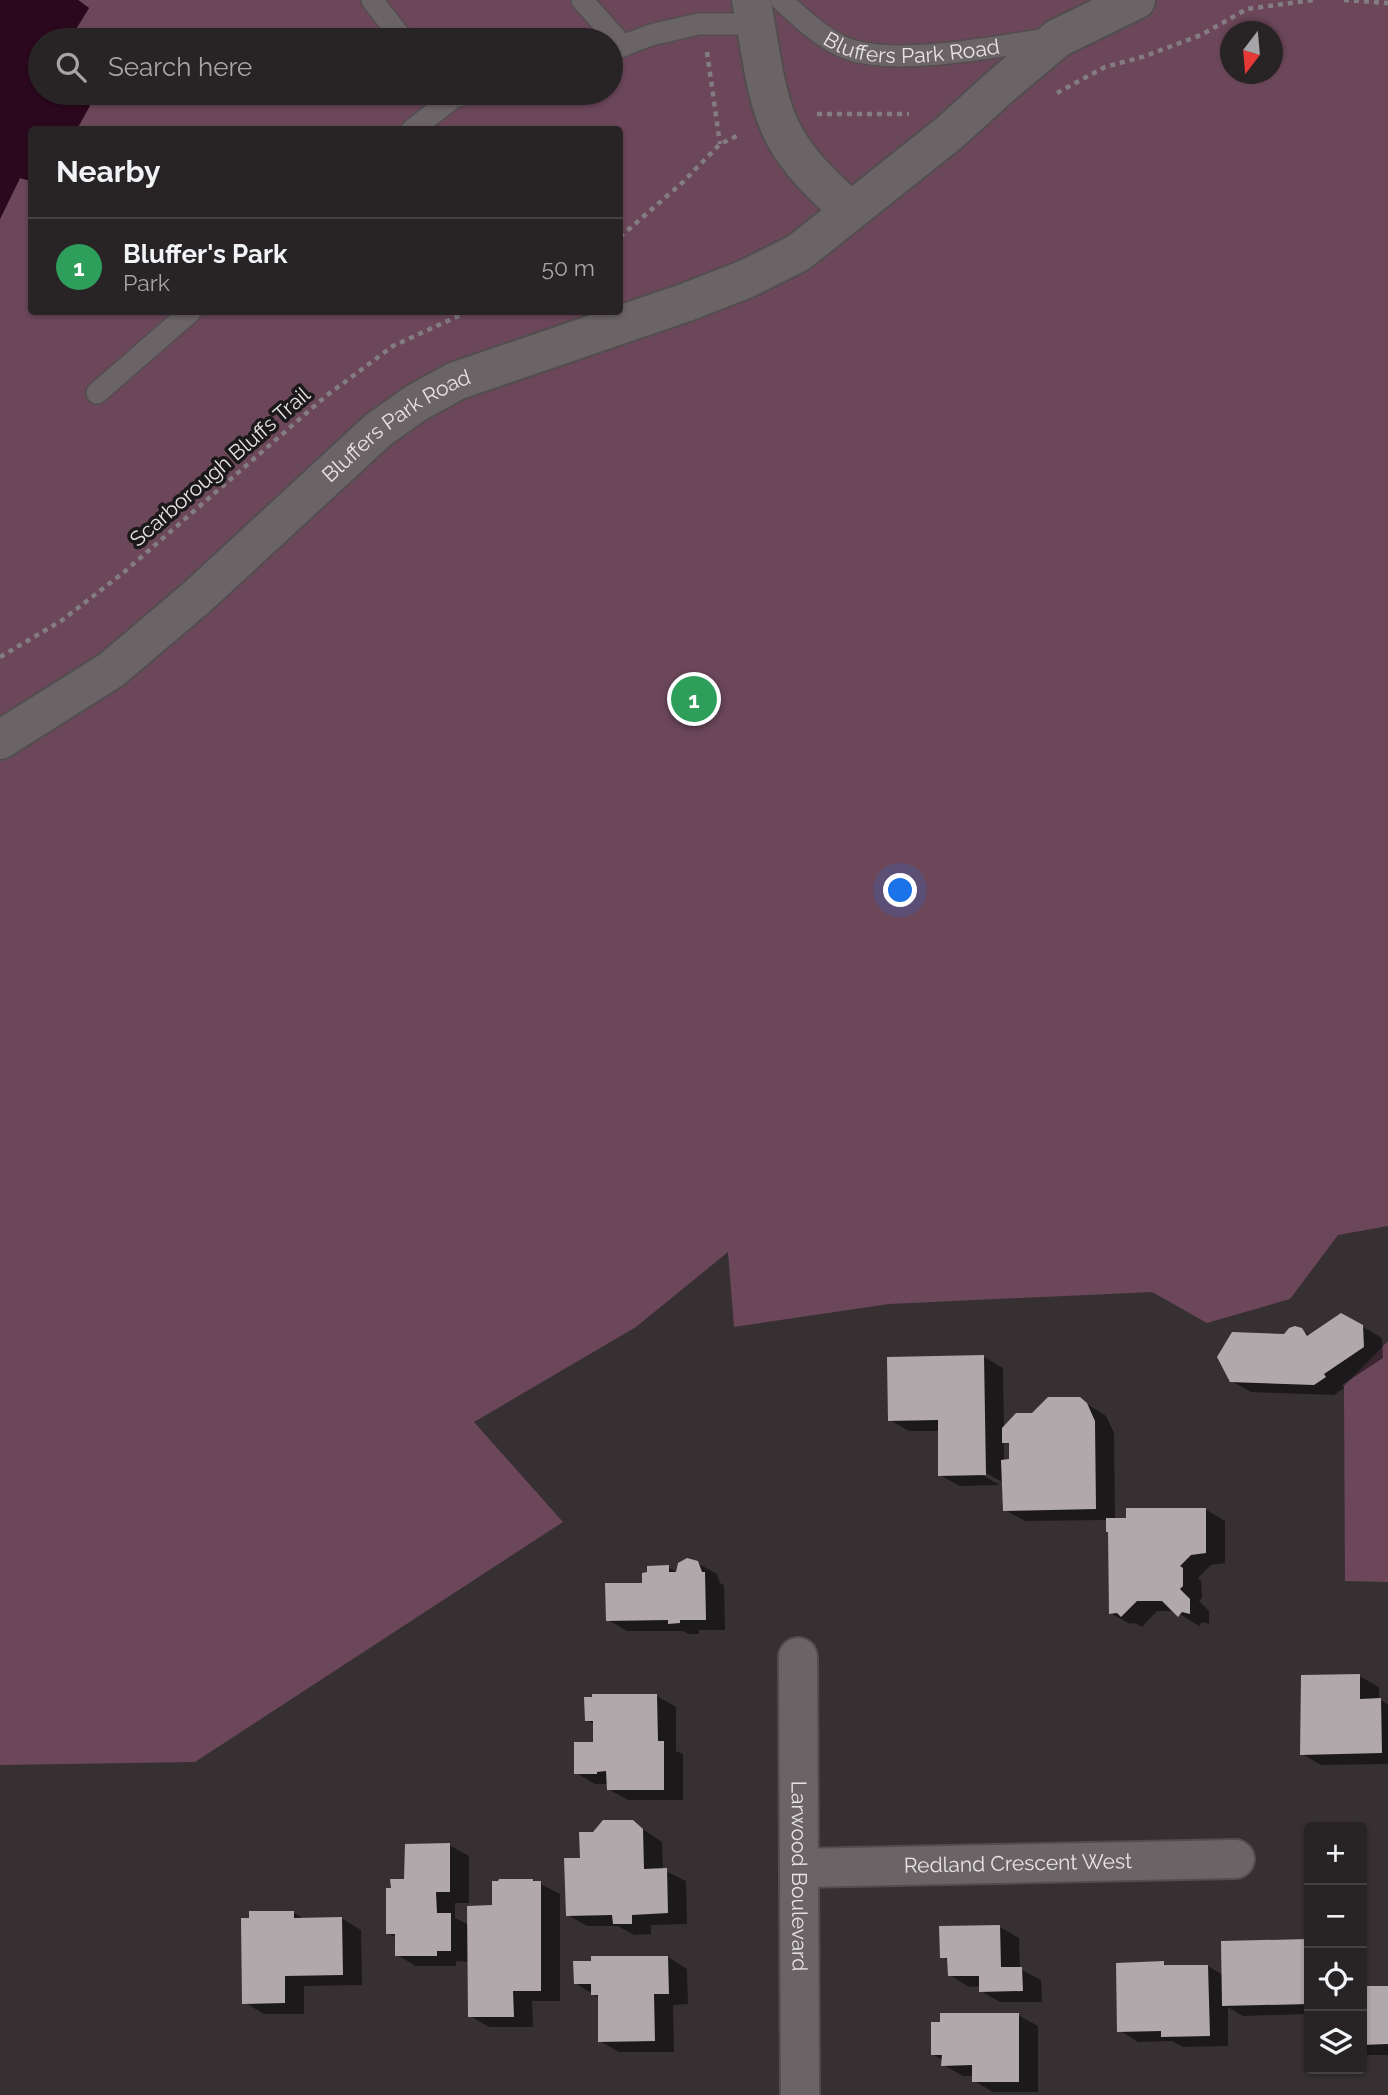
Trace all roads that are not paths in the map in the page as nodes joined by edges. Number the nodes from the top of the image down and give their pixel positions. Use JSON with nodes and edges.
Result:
{"nodes":[{"id":1,"x":372,"y":0,"type":"edge"},
{"id":2,"x":582,"y":0,"type":"edge"},
{"id":3,"x":1136,"y":0,"type":"edge"},
{"id":4,"x":763,"y":8,"type":"edge"},
{"id":5,"x":394,"y":28,"type":"edge"},
{"id":6,"x":602,"y":28,"type":"edge"},
{"id":7,"x":1058,"y":38,"type":"junction"},
{"id":8,"x":623,"y":46,"type":"edge"},
{"id":9,"x":443,"y":105,"type":"edge"},
{"id":10,"x":417,"y":126,"type":"edge"},
{"id":11,"x":850,"y":211,"type":"junction"},
{"id":12,"x":187,"y":315,"type":"edge"},
{"id":13,"x":97,"y":393,"type":"dead end"},
{"id":14,"x":0,"y":740,"type":"edge"},
{"id":15,"x":798,"y":1657,"type":"dead end"},
{"id":16,"x":1235,"y":1859,"type":"dead end"},
{"id":17,"x":800,"y":1868,"type":"junction"},
{"id":18,"x":800,"y":2095,"type":"edge"}],
"edges":[{"from":1,"to":5,"type":"lane"},
{"from":2,"to":6,"type":"lane"},
{"from":3,"to":7,"type":"street","name":"Bluffers Park Road"},
{"from":4,"to":7,"type":"lane","name":"Bluffers Park Road"},
{"from":4,"to":8,"type":"lane"},
{"from":4,"to":11,"type":"street"},
{"from":7,"to":11,"type":"street","name":"Bluffers Park Road"},
{"from":9,"to":10,"type":"lane"},
{"from":11,"to":14,"type":"street","name":"Bluffers Park Road"},
{"from":12,"to":13,"type":"lane"},
{"from":15,"to":17,"type":"street","name":"Larwood Boulevard"},
{"from":16,"to":17,"type":"street","name":"Redland Crescent West"},
{"from":17,"to":18,"type":"street","name":"Larwood Boulevard"}]}
